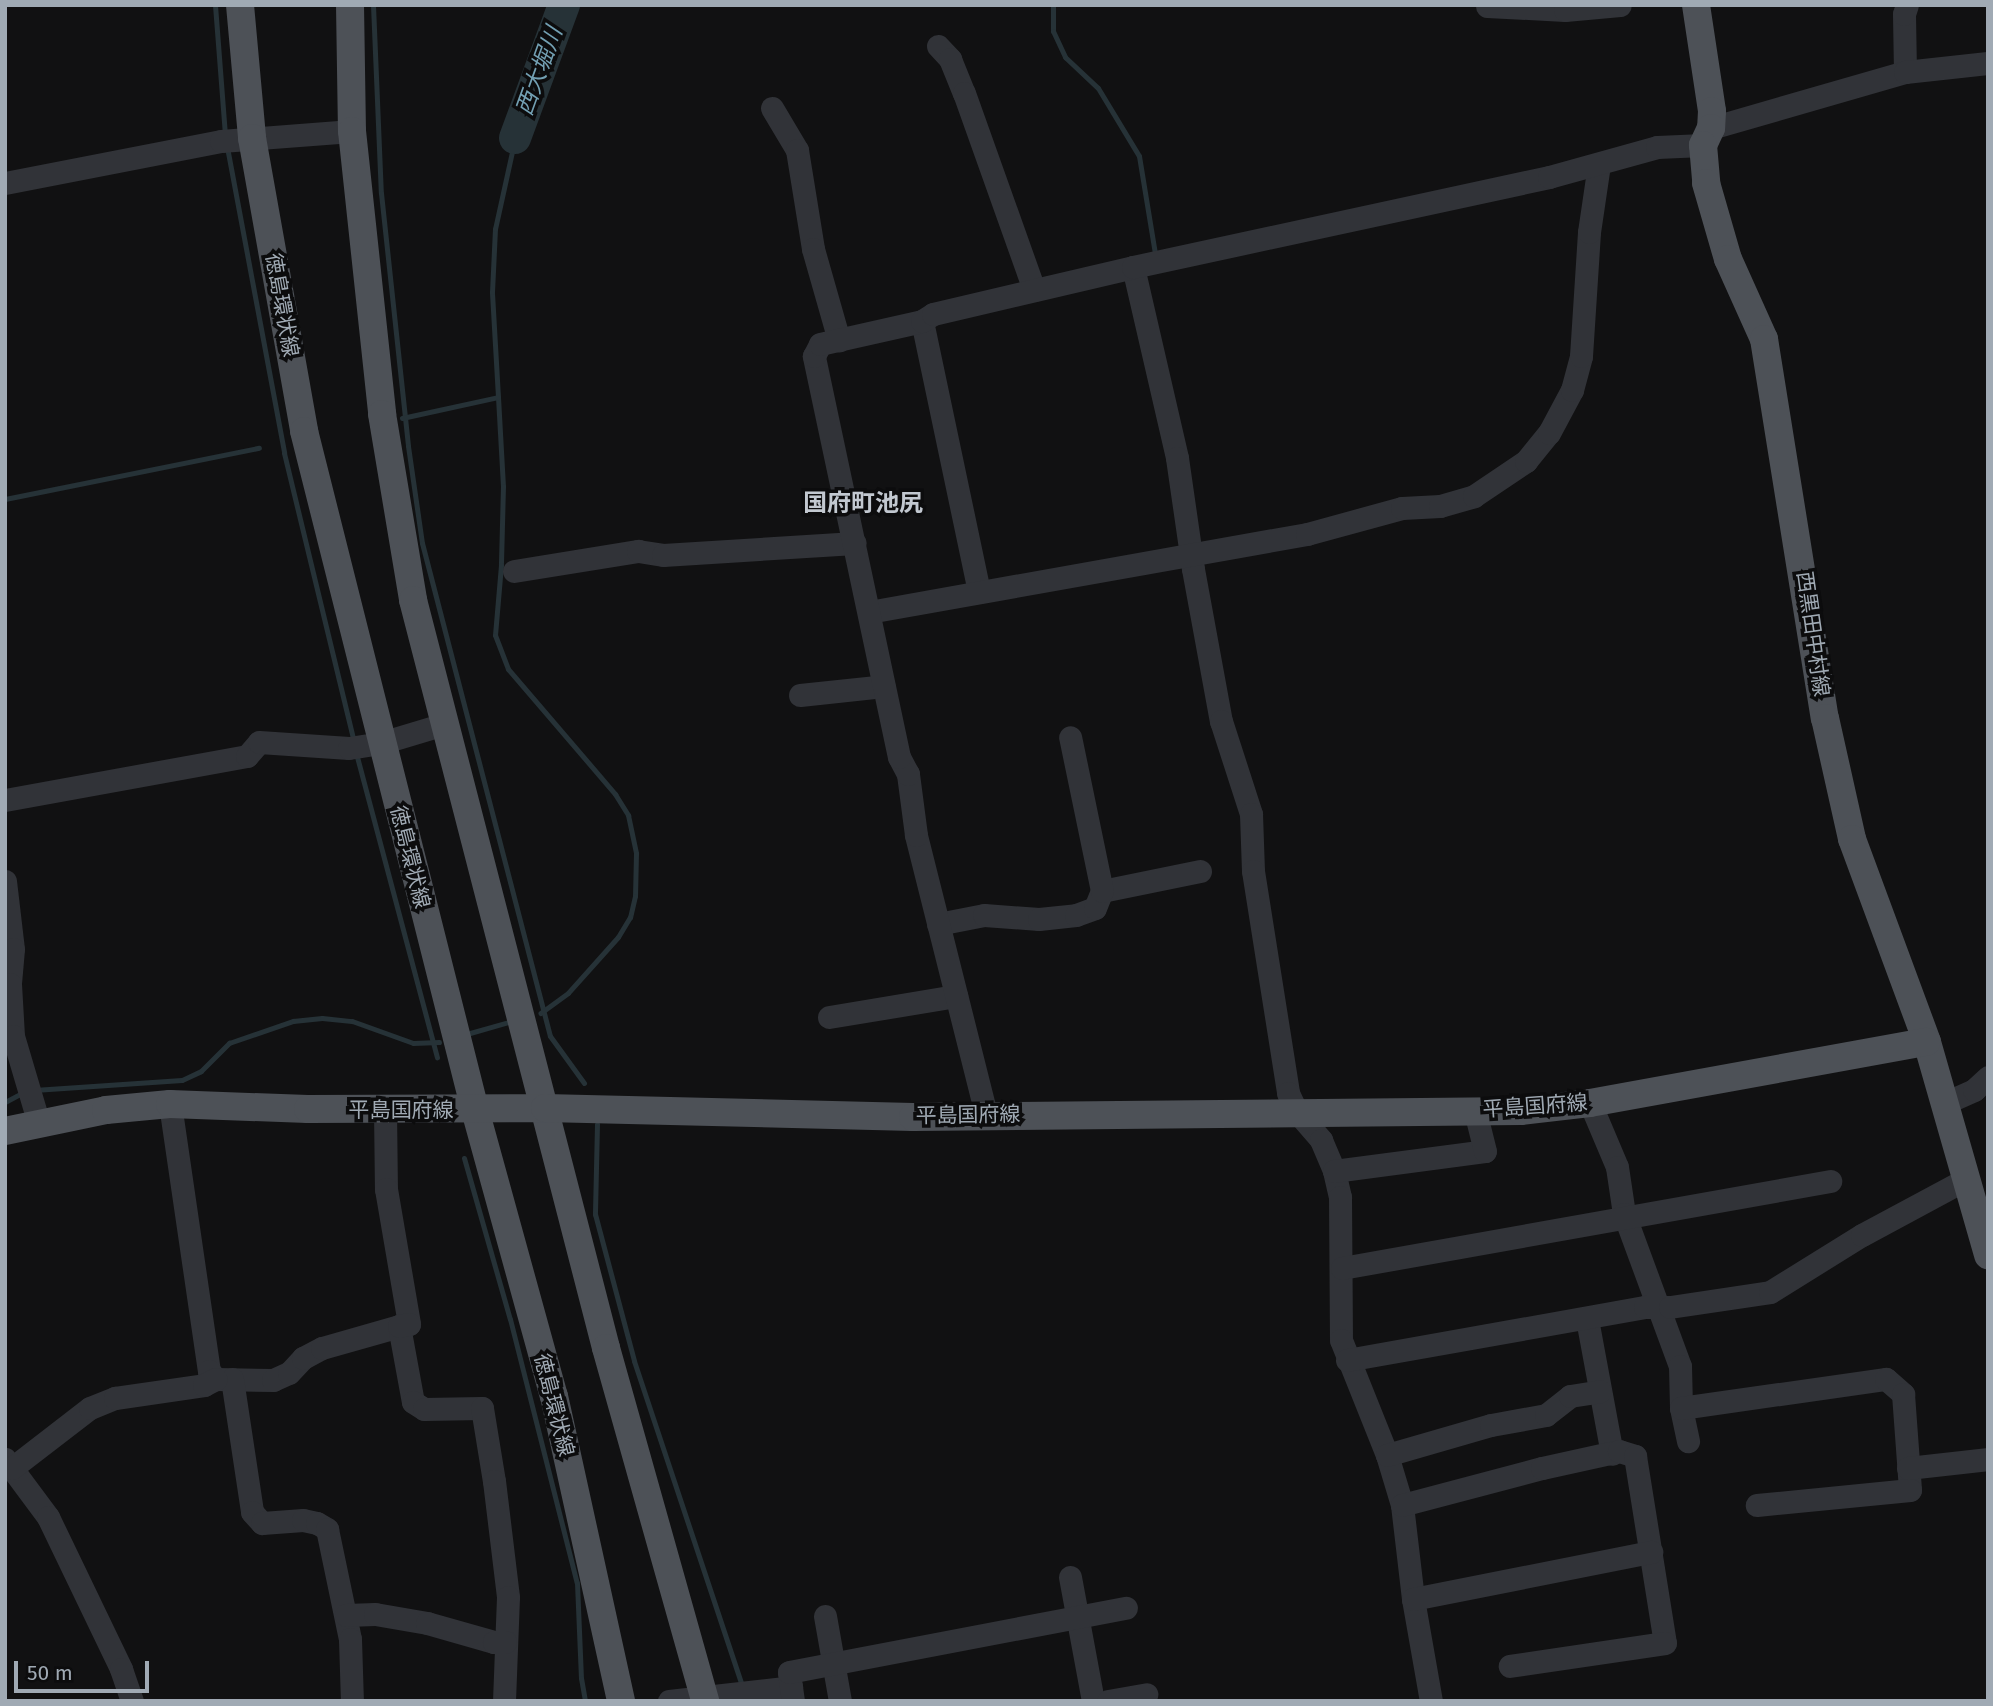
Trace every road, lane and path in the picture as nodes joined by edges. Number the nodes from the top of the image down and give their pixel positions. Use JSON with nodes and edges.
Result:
{"nodes":[{"id":1,"x":240,"y":5,"type":"edge"},
{"id":2,"x":349,"y":5,"type":"edge"},
{"id":3,"x":1620,"y":5,"type":"edge"},
{"id":4,"x":1696,"y":5,"type":"edge"},
{"id":5,"x":1907,"y":5,"type":"edge"},
{"id":6,"x":1487,"y":6,"type":"edge"},
{"id":7,"x":938,"y":46,"type":"dead end"},
{"id":8,"x":1988,"y":63,"type":"edge"},
{"id":9,"x":1905,"y":72,"type":"junction"},
{"id":10,"x":772,"y":108,"type":"dead end"},
{"id":11,"x":352,"y":131,"type":"junction"},
{"id":12,"x":1707,"y":136,"type":"junction"},
{"id":13,"x":235,"y":140,"type":"junction"},
{"id":14,"x":1599,"y":164,"type":"junction"},
{"id":15,"x":5,"y":183,"type":"edge"},
{"id":16,"x":1133,"y":267,"type":"junction"},
{"id":17,"x":1034,"y":290,"type":"junction"},
{"id":18,"x":922,"y":321,"type":"junction"},
{"id":19,"x":839,"y":340,"type":"junction"},
{"id":20,"x":855,"y":543,"type":"junction"},
{"id":21,"x":1191,"y":554,"type":"junction"},
{"id":22,"x":514,"y":571,"type":"dead end"},
{"id":23,"x":979,"y":592,"type":"junction"},
{"id":24,"x":869,"y":612,"type":"junction"},
{"id":25,"x":884,"y":686,"type":"junction"},
{"id":26,"x":800,"y":695,"type":"dead end"},
{"id":27,"x":444,"y":724,"type":"junction"},
{"id":28,"x":1070,"y":737,"type":"dead end"},
{"id":29,"x":364,"y":745,"type":"junction"},
{"id":30,"x":5,"y":800,"type":"edge"},
{"id":31,"x":1200,"y":870,"type":"dead end"},
{"id":32,"x":5,"y":881,"type":"edge"},
{"id":33,"x":1102,"y":891,"type":"junction"},
{"id":34,"x":938,"y":924,"type":"junction"},
{"id":35,"x":956,"y":996,"type":"junction"},
{"id":36,"x":829,"y":1017,"type":"dead end"},
{"id":37,"x":1927,"y":1042,"type":"junction"},
{"id":38,"x":1988,"y":1077,"type":"edge"},
{"id":39,"x":33,"y":1102,"type":"junction"},
{"id":40,"x":1590,"y":1103,"type":"junction"},
{"id":41,"x":1945,"y":1103,"type":"junction"},
{"id":42,"x":170,"y":1104,"type":"junction"},
{"id":43,"x":545,"y":1108,"type":"junction"},
{"id":44,"x":385,"y":1110,"type":"junction"},
{"id":45,"x":475,"y":1110,"type":"junction"},
{"id":46,"x":1475,"y":1111,"type":"junction"},
{"id":47,"x":1297,"y":1112,"type":"junction"},
{"id":48,"x":986,"y":1114,"type":"junction"},
{"id":49,"x":5,"y":1131,"type":"edge"},
{"id":50,"x":1334,"y":1171,"type":"junction"},
{"id":51,"x":1966,"y":1179,"type":"junction"},
{"id":52,"x":1830,"y":1181,"type":"dead end"},
{"id":53,"x":1626,"y":1219,"type":"junction"},
{"id":54,"x":1988,"y":1255,"type":"edge"},
{"id":55,"x":1342,"y":1268,"type":"junction"},
{"id":56,"x":1661,"y":1307,"type":"junction"},
{"id":57,"x":1587,"y":1319,"type":"junction"},
{"id":58,"x":399,"y":1326,"type":"junction"},
{"id":59,"x":1347,"y":1360,"type":"junction"},
{"id":60,"x":224,"y":1379,"type":"junction"},
{"id":61,"x":1600,"y":1391,"type":"junction"},
{"id":62,"x":1681,"y":1408,"type":"junction"},
{"id":63,"x":1688,"y":1441,"type":"dead end"},
{"id":64,"x":1612,"y":1454,"type":"junction"},
{"id":65,"x":1387,"y":1455,"type":"junction"},
{"id":66,"x":1988,"y":1459,"type":"edge"},
{"id":67,"x":9,"y":1464,"type":"edge"},
{"id":68,"x":1908,"y":1468,"type":"junction"},
{"id":69,"x":1402,"y":1505,"type":"junction"},
{"id":70,"x":1757,"y":1505,"type":"dead end"},
{"id":71,"x":1651,"y":1552,"type":"junction"},
{"id":72,"x":1070,"y":1577,"type":"dead end"},
{"id":73,"x":1413,"y":1599,"type":"junction"},
{"id":74,"x":1126,"y":1608,"type":"dead end"},
{"id":75,"x":346,"y":1615,"type":"junction"},
{"id":76,"x":825,"y":1616,"type":"dead end"},
{"id":77,"x":1078,"y":1617,"type":"junction"},
{"id":78,"x":505,"y":1642,"type":"junction"},
{"id":79,"x":833,"y":1663,"type":"junction"},
{"id":80,"x":1510,"y":1666,"type":"dead end"},
{"id":81,"x":792,"y":1694,"type":"edge"},
{"id":82,"x":1146,"y":1694,"type":"dead end"},
{"id":83,"x":706,"y":1699,"type":"edge"},
{"id":84,"x":132,"y":1701,"type":"edge"},
{"id":85,"x":352,"y":1701,"type":"edge"},
{"id":86,"x":504,"y":1701,"type":"edge"},
{"id":87,"x":621,"y":1701,"type":"edge"},
{"id":88,"x":669,"y":1701,"type":"edge"},
{"id":89,"x":840,"y":1701,"type":"edge"},
{"id":90,"x":1093,"y":1701,"type":"edge"},
{"id":91,"x":1108,"y":1701,"type":"edge"},
{"id":92,"x":1432,"y":1701,"type":"edge"}],
"edges":[{"from":1,"to":13,"type":"main road","name":"徳島環状線"},
{"from":2,"to":11,"type":"main road"},
{"from":3,"to":6,"type":"street"},
{"from":4,"to":12,"type":"main road","name":"西黒田中村線"},
{"from":5,"to":9,"type":"street"},
{"from":7,"to":17,"type":"street"},
{"from":8,"to":9,"type":"street"},
{"from":9,"to":12,"type":"street"},
{"from":10,"to":19,"type":"street"},
{"from":11,"to":13,"type":"street"},
{"from":11,"to":27,"type":"main road"},
{"from":12,"to":14,"type":"street"},
{"from":12,"to":37,"type":"main road","name":"西黒田中村線"},
{"from":13,"to":15,"type":"street"},
{"from":13,"to":29,"type":"main road","name":"徳島環状線"},
{"from":14,"to":16,"type":"street"},
{"from":14,"to":21,"type":"street"},
{"from":16,"to":17,"type":"street"},
{"from":16,"to":21,"type":"street"},
{"from":17,"to":18,"type":"street"},
{"from":18,"to":19,"type":"street"},
{"from":18,"to":23,"type":"street"},
{"from":19,"to":20,"type":"street"},
{"from":20,"to":22,"type":"street"},
{"from":20,"to":24,"type":"street"},
{"from":21,"to":23,"type":"street"},
{"from":21,"to":47,"type":"street"},
{"from":23,"to":24,"type":"street"},
{"from":24,"to":25,"type":"street"},
{"from":25,"to":26,"type":"street"},
{"from":25,"to":34,"type":"street"},
{"from":27,"to":29,"type":"street"},
{"from":27,"to":43,"type":"main road"},
{"from":28,"to":33,"type":"street"},
{"from":29,"to":30,"type":"street"},
{"from":29,"to":45,"type":"main road","name":"徳島環状線"},
{"from":31,"to":33,"type":"street"},
{"from":32,"to":39,"type":"street"},
{"from":33,"to":34,"type":"street"},
{"from":34,"to":35,"type":"street"},
{"from":35,"to":36,"type":"street"},
{"from":35,"to":48,"type":"street"},
{"from":37,"to":40,"type":"main road","name":"平島国府線"},
{"from":37,"to":41,"type":"main road","name":"西黒田中村線"},
{"from":38,"to":41,"type":"street"},
{"from":39,"to":42,"type":"main road","name":"平島国府線"},
{"from":39,"to":49,"type":"main road","name":"平島国府線"},
{"from":40,"to":46,"type":"main road","name":"平島国府線"},
{"from":40,"to":53,"type":"street"},
{"from":41,"to":51,"type":"main road","name":"西黒田中村線"},
{"from":42,"to":44,"type":"main road","name":"平島国府線"},
{"from":42,"to":60,"type":"street"},
{"from":43,"to":45,"type":"main road","name":"平島国府線"},
{"from":43,"to":48,"type":"main road","name":"平島国府線"},
{"from":43,"to":83,"type":"main road"},
{"from":44,"to":45,"type":"main road","name":"平島国府線"},
{"from":44,"to":58,"type":"street"},
{"from":45,"to":87,"type":"main road","name":"徳島環状線"},
{"from":46,"to":47,"type":"main road","name":"平島国府線"},
{"from":46,"to":50,"type":"street"},
{"from":47,"to":48,"type":"main road","name":"平島国府線"},
{"from":47,"to":50,"type":"street"},
{"from":50,"to":55,"type":"street"},
{"from":51,"to":54,"type":"main road","name":"西黒田中村線"},
{"from":51,"to":56,"type":"street"},
{"from":52,"to":53,"type":"street"},
{"from":53,"to":55,"type":"street"},
{"from":53,"to":56,"type":"street"},
{"from":55,"to":59,"type":"street"},
{"from":56,"to":57,"type":"street"},
{"from":56,"to":62,"type":"street"},
{"from":57,"to":59,"type":"street"},
{"from":57,"to":61,"type":"street"},
{"from":58,"to":60,"type":"street"},
{"from":58,"to":78,"type":"street"},
{"from":59,"to":65,"type":"street"},
{"from":60,"to":67,"type":"street"},
{"from":60,"to":75,"type":"street"},
{"from":61,"to":64,"type":"street"},
{"from":61,"to":65,"type":"street"},
{"from":62,"to":63,"type":"street"},
{"from":62,"to":68,"type":"street"},
{"from":64,"to":69,"type":"street"},
{"from":64,"to":71,"type":"street"},
{"from":65,"to":69,"type":"street"},
{"from":66,"to":68,"type":"street"},
{"from":67,"to":84,"type":"street"},
{"from":68,"to":70,"type":"street"},
{"from":69,"to":73,"type":"street"},
{"from":71,"to":73,"type":"street"},
{"from":71,"to":80,"type":"street"},
{"from":72,"to":77,"type":"street"},
{"from":73,"to":92,"type":"street"},
{"from":74,"to":77,"type":"street"},
{"from":75,"to":78,"type":"street"},
{"from":75,"to":85,"type":"street"},
{"from":76,"to":79,"type":"street"},
{"from":77,"to":79,"type":"street"},
{"from":77,"to":90,"type":"street"},
{"from":78,"to":86,"type":"street"},
{"from":79,"to":81,"type":"street"},
{"from":79,"to":89,"type":"street"},
{"from":81,"to":83,"type":"street"},
{"from":82,"to":91,"type":"street"},
{"from":83,"to":88,"type":"street"}]}
